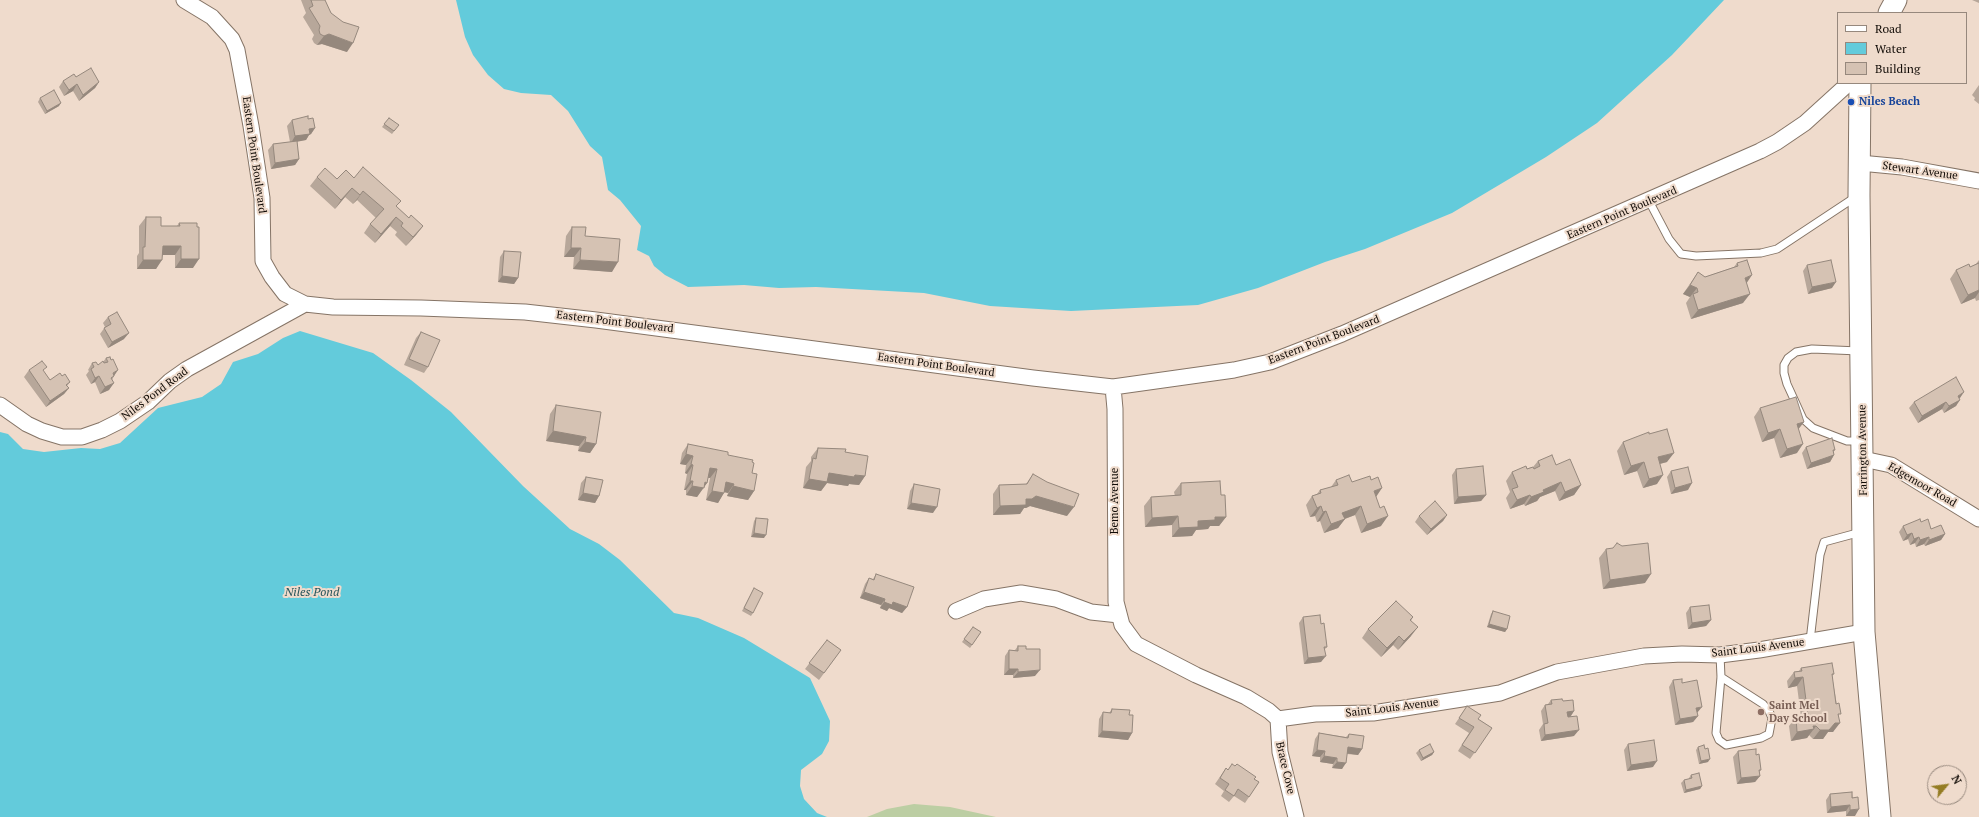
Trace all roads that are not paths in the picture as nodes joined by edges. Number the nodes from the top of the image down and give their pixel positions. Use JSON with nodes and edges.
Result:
{"nodes":[{"id":1,"x":184,"y":0,"type":"edge"},
{"id":2,"x":1896,"y":0,"type":"edge"},
{"id":3,"x":1890,"y":12,"type":"edge"},
{"id":4,"x":1848,"y":84,"type":"edge"},
{"id":5,"x":1860,"y":84,"type":"edge"},
{"id":6,"x":1860,"y":163,"type":"junction"},
{"id":7,"x":1979,"y":181,"type":"edge"},
{"id":8,"x":1859,"y":195,"type":"junction"},
{"id":9,"x":1649,"y":201,"type":"junction"},
{"id":10,"x":305,"y":304,"type":"junction"},
{"id":11,"x":1861,"y":351,"type":"junction"},
{"id":12,"x":1113,"y":387,"type":"junction"},
{"id":13,"x":0,"y":405,"type":"edge"},
{"id":14,"x":1863,"y":450,"type":"junction"},
{"id":15,"x":1979,"y":519,"type":"edge"},
{"id":16,"x":1863,"y":531,"type":"junction"},
{"id":17,"x":956,"y":611,"type":"dead end"},
{"id":18,"x":1119,"y":615,"type":"junction"},
{"id":19,"x":1864,"y":632,"type":"junction"},
{"id":20,"x":1810,"y":642,"type":"junction"},
{"id":21,"x":1720,"y":655,"type":"junction"},
{"id":22,"x":1721,"y":677,"type":"junction"},
{"id":23,"x":1278,"y":720,"type":"junction"},
{"id":24,"x":1296,"y":817,"type":"edge"},
{"id":25,"x":1880,"y":817,"type":"edge"}],
"edges":[{"from":1,"to":10,"type":"street","name":"Eastern Point Boulevard"},
{"from":2,"to":3,"type":"main road"},
{"from":4,"to":9,"type":"street","name":"Eastern Point Boulevard"},
{"from":5,"to":6,"type":"main road","name":"Farrington Avenue"},
{"from":6,"to":7,"type":"street","name":"Stewart Avenue"},
{"from":6,"to":8,"type":"main road","name":"Farrington Avenue"},
{"from":8,"to":9,"type":"lane"},
{"from":8,"to":11,"type":"main road","name":"Farrington Avenue"},
{"from":9,"to":12,"type":"street","name":"Eastern Point Boulevard"},
{"from":10,"to":12,"type":"street","name":"Eastern Point Boulevard"},
{"from":10,"to":13,"type":"street","name":"Niles Pond Road"},
{"from":11,"to":14,"type":"main road","name":"Farrington Avenue"},
{"from":11,"to":14,"type":"lane"},
{"from":12,"to":18,"type":"street","name":"Bemo Avenue"},
{"from":14,"to":15,"type":"street","name":"Edgemoor Road"},
{"from":14,"to":16,"type":"main road","name":"Farrington Avenue"},
{"from":16,"to":19,"type":"main road","name":"Farrington Avenue"},
{"from":16,"to":20,"type":"lane"},
{"from":17,"to":18,"type":"street"},
{"from":18,"to":23,"type":"street"},
{"from":19,"to":20,"type":"street","name":"Saint Louis Avenue"},
{"from":19,"to":25,"type":"main road","name":"Farrington Avenue"},
{"from":20,"to":21,"type":"street","name":"Saint Louis Avenue"},
{"from":21,"to":22,"type":"lane"},
{"from":21,"to":23,"type":"street","name":"Saint Louis Avenue"},
{"from":22,"to":22,"type":"lane"},
{"from":23,"to":24,"type":"street","name":"Brace Cove"}]}
